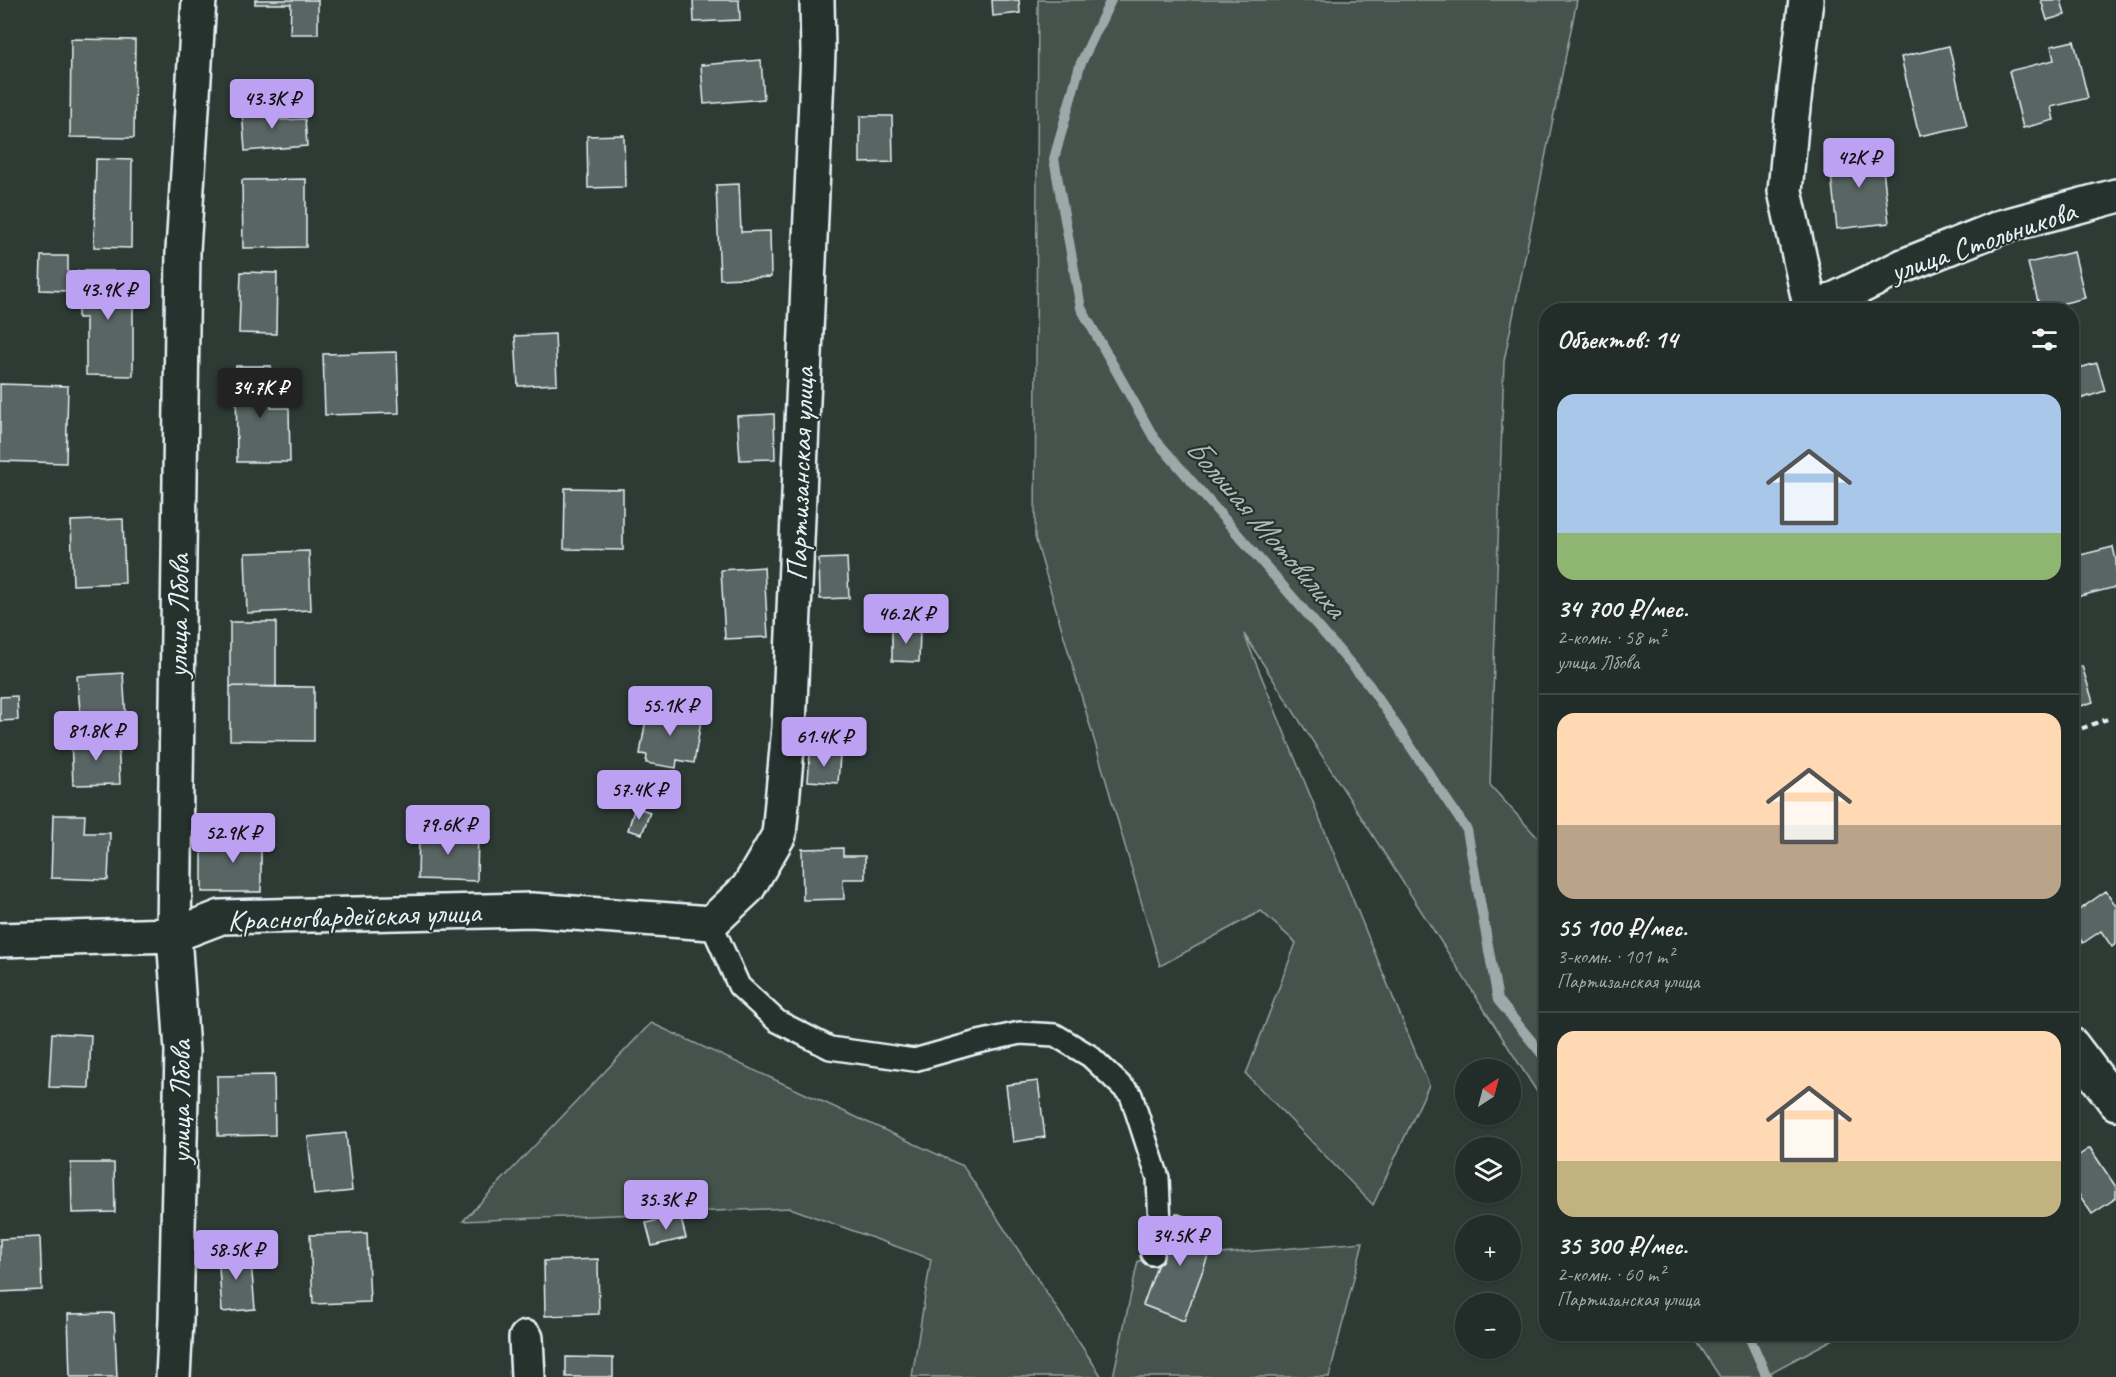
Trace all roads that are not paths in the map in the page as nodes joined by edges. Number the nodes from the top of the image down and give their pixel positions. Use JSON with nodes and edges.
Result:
{"nodes":[{"id":1,"x":199,"y":0,"type":"edge"},
{"id":2,"x":817,"y":0,"type":"edge"},
{"id":3,"x":1806,"y":0,"type":"edge"},
{"id":4,"x":2116,"y":196,"type":"edge"},
{"id":5,"x":1809,"y":303,"type":"edge"},
{"id":6,"x":1830,"y":303,"type":"edge"},
{"id":7,"x":711,"y":923,"type":"junction"},
{"id":8,"x":174,"y":935,"type":"junction"},
{"id":9,"x":0,"y":940,"type":"edge"},
{"id":10,"x":2079,"y":1054,"type":"edge"},
{"id":11,"x":2116,"y":1103,"type":"edge"},
{"id":12,"x":1152,"y":1254,"type":"dead end"},
{"id":13,"x":526,"y":1338,"type":"dead end"},
{"id":14,"x":173,"y":1377,"type":"edge"},
{"id":15,"x":528,"y":1377,"type":"edge"}],
"edges":[{"from":1,"to":8,"type":"street","name":"улица Лбова"},
{"from":2,"to":7,"type":"street","name":"Партизанская улица"},
{"from":3,"to":5,"type":"street"},
{"from":4,"to":6,"type":"street","name":"улица Стольникова"},
{"from":7,"to":8,"type":"street","name":"Красногвардейская улица"},
{"from":7,"to":12,"type":"lane"},
{"from":8,"to":9,"type":"street","name":"Красногвардейская улица"},
{"from":8,"to":14,"type":"street","name":"улица Лбова"},
{"from":10,"to":11,"type":"street"},
{"from":13,"to":15,"type":"street"}]}
